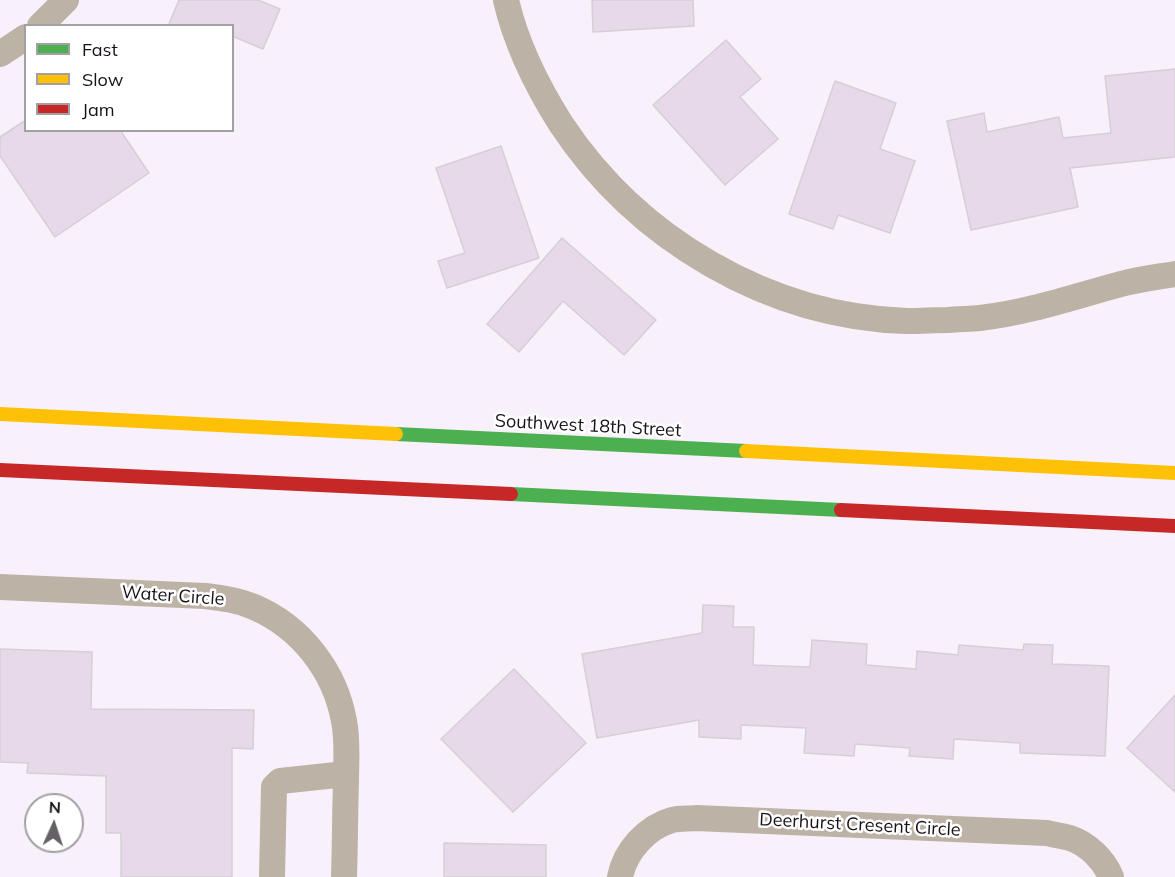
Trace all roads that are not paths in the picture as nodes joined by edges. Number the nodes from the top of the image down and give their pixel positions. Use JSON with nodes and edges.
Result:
{"nodes":[{"id":1,"x":66,"y":0,"type":"edge"},
{"id":2,"x":506,"y":0,"type":"edge"},
{"id":3,"x":42,"y":24,"type":"edge"},
{"id":4,"x":24,"y":38,"type":"edge"},
{"id":5,"x":0,"y":54,"type":"edge"},
{"id":6,"x":1175,"y":274,"type":"edge"},
{"id":7,"x":0,"y":414,"type":"edge"},
{"id":8,"x":0,"y":470,"type":"edge"},
{"id":9,"x":1175,"y":473,"type":"edge"},
{"id":10,"x":1175,"y":525,"type":"edge"},
{"id":11,"x":0,"y":587,"type":"edge"},
{"id":12,"x":346,"y":774,"type":"junction"},
{"id":13,"x":272,"y":877,"type":"edge"},
{"id":14,"x":344,"y":877,"type":"edge"},
{"id":15,"x":620,"y":877,"type":"edge"},
{"id":16,"x":1111,"y":877,"type":"edge"}],
"edges":[{"from":1,"to":3,"type":"street"},
{"from":2,"to":6,"type":"street"},
{"from":4,"to":5,"type":"street"},
{"from":7,"to":9,"type":"main road","name":"Southwest 18th Street"},
{"from":8,"to":10,"type":"main road"},
{"from":11,"to":12,"type":"street","name":"Water Circle"},
{"from":12,"to":13,"type":"street"},
{"from":12,"to":14,"type":"street","name":"Water Circle"},
{"from":15,"to":16,"type":"street","name":"Deerhurst Cresent Circle"}]}
